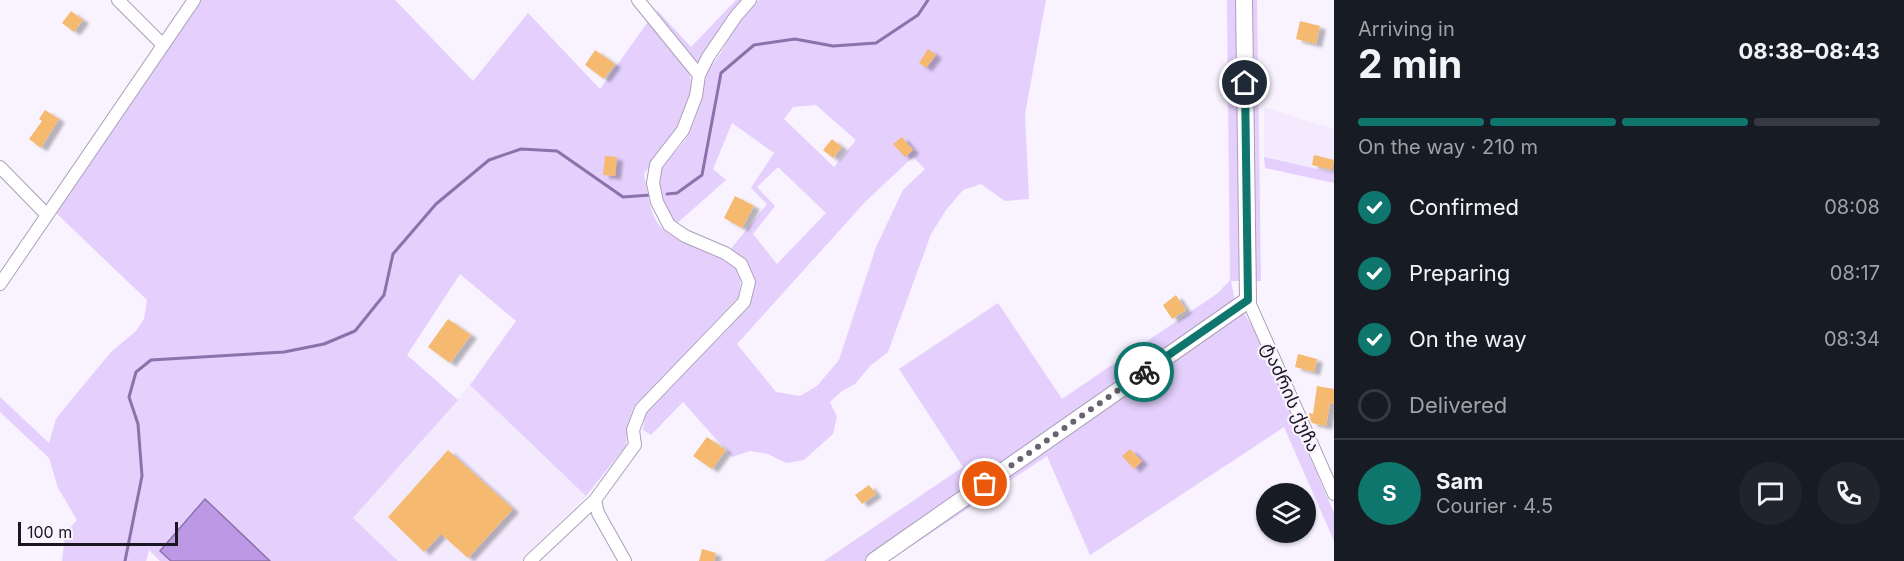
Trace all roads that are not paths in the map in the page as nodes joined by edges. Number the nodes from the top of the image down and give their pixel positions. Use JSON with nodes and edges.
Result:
{"nodes":[{"id":1,"x":118,"y":0,"type":"edge"},
{"id":2,"x":194,"y":0,"type":"edge"},
{"id":3,"x":638,"y":0,"type":"edge"},
{"id":4,"x":750,"y":0,"type":"edge"},
{"id":5,"x":1244,"y":0,"type":"edge"},
{"id":6,"x":163,"y":45,"type":"junction"},
{"id":7,"x":699,"y":75,"type":"junction"},
{"id":8,"x":0,"y":167,"type":"edge"},
{"id":9,"x":47,"y":215,"type":"junction"},
{"id":10,"x":0,"y":284,"type":"edge"},
{"id":11,"x":1248,"y":300,"type":"junction"},
{"id":12,"x":1334,"y":494,"type":"edge"},
{"id":13,"x":595,"y":500,"type":"junction"},
{"id":14,"x":530,"y":561,"type":"edge"},
{"id":15,"x":625,"y":561,"type":"edge"},
{"id":16,"x":874,"y":561,"type":"edge"}],
"edges":[{"from":1,"to":6,"type":"street"},
{"from":2,"to":6,"type":"street"},
{"from":3,"to":7,"type":"street"},
{"from":4,"to":7,"type":"street"},
{"from":5,"to":11,"type":"street"},
{"from":6,"to":9,"type":"street"},
{"from":7,"to":13,"type":"street"},
{"from":8,"to":9,"type":"street"},
{"from":9,"to":10,"type":"street"},
{"from":11,"to":12,"type":"street","name":"ტაძრის ქუჩა"},
{"from":11,"to":16,"type":"street"},
{"from":13,"to":14,"type":"street"},
{"from":13,"to":15,"type":"street"}]}
